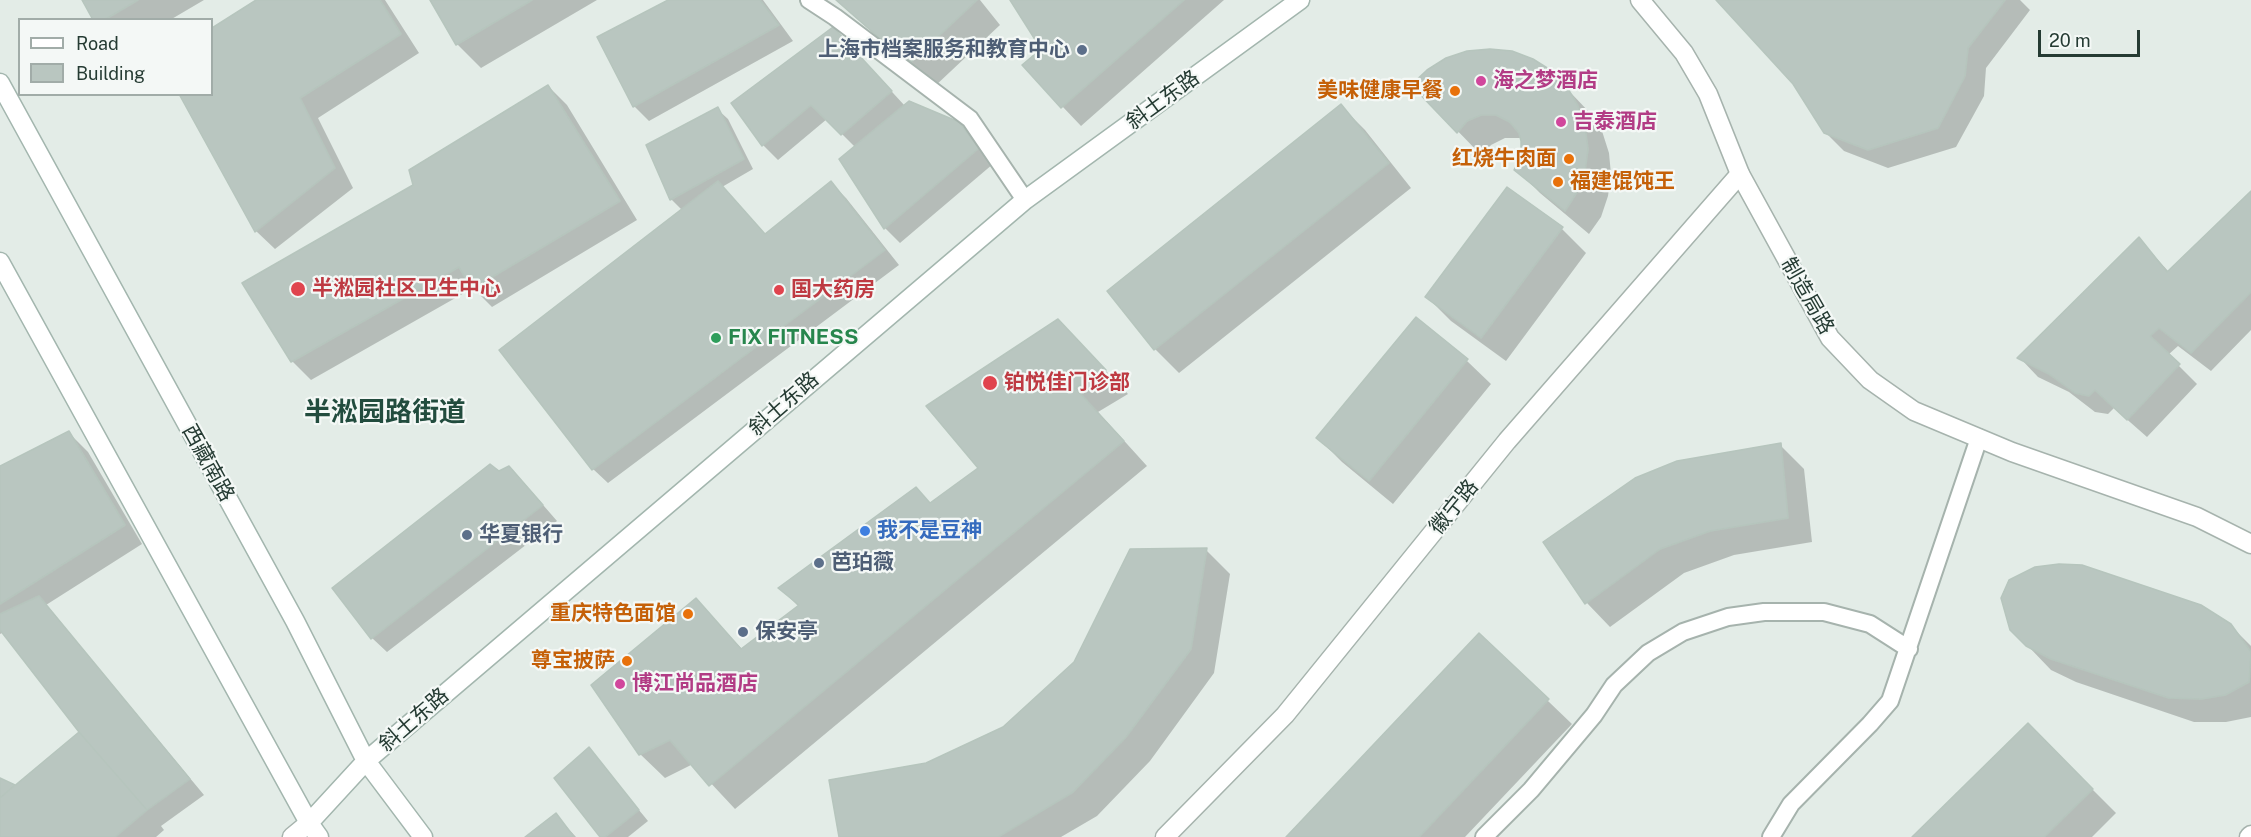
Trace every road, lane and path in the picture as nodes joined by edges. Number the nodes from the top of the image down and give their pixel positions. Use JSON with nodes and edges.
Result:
{"nodes":[{"id":1,"x":808,"y":0,"type":"edge"},
{"id":2,"x":1300,"y":0,"type":"edge"},
{"id":3,"x":1640,"y":0,"type":"edge"},
{"id":4,"x":0,"y":83,"type":"edge"},
{"id":5,"x":1740,"y":174,"type":"junction"},
{"id":6,"x":1024,"y":200,"type":"junction"},
{"id":7,"x":0,"y":261,"type":"edge"},
{"id":8,"x":1979,"y":438,"type":"junction"},
{"id":9,"x":2251,"y":544,"type":"edge"},
{"id":10,"x":1909,"y":649,"type":"junction"},
{"id":11,"x":366,"y":761,"type":"junction"},
{"id":12,"x":314,"y":830,"type":"edge"},
{"id":13,"x":292,"y":837,"type":"edge"},
{"id":14,"x":423,"y":837,"type":"edge"},
{"id":15,"x":1165,"y":837,"type":"edge"},
{"id":16,"x":1484,"y":837,"type":"edge"},
{"id":17,"x":1771,"y":837,"type":"edge"}],
"edges":[{"from":1,"to":6,"type":"lane"},
{"from":2,"to":6,"type":"main road","name":"斜土东路"},
{"from":3,"to":5,"type":"main road","name":"制造局路"},
{"from":4,"to":11,"type":"main road","name":"西藏南路"},
{"from":5,"to":8,"type":"main road","name":"制造局路"},
{"from":5,"to":15,"type":"main road","name":"徽宁路"},
{"from":6,"to":11,"type":"main road","name":"斜土东路"},
{"from":7,"to":12,"type":"main road"},
{"from":8,"to":9,"type":"main road","name":"制造局路"},
{"from":8,"to":10,"type":"lane"},
{"from":10,"to":16,"type":"lane"},
{"from":10,"to":17,"type":"lane"},
{"from":11,"to":12,"type":"main road","name":"斜土东路"},
{"from":11,"to":14,"type":"main road","name":"西藏南路"},
{"from":12,"to":13,"type":"main road","name":"斜土东路"}]}
